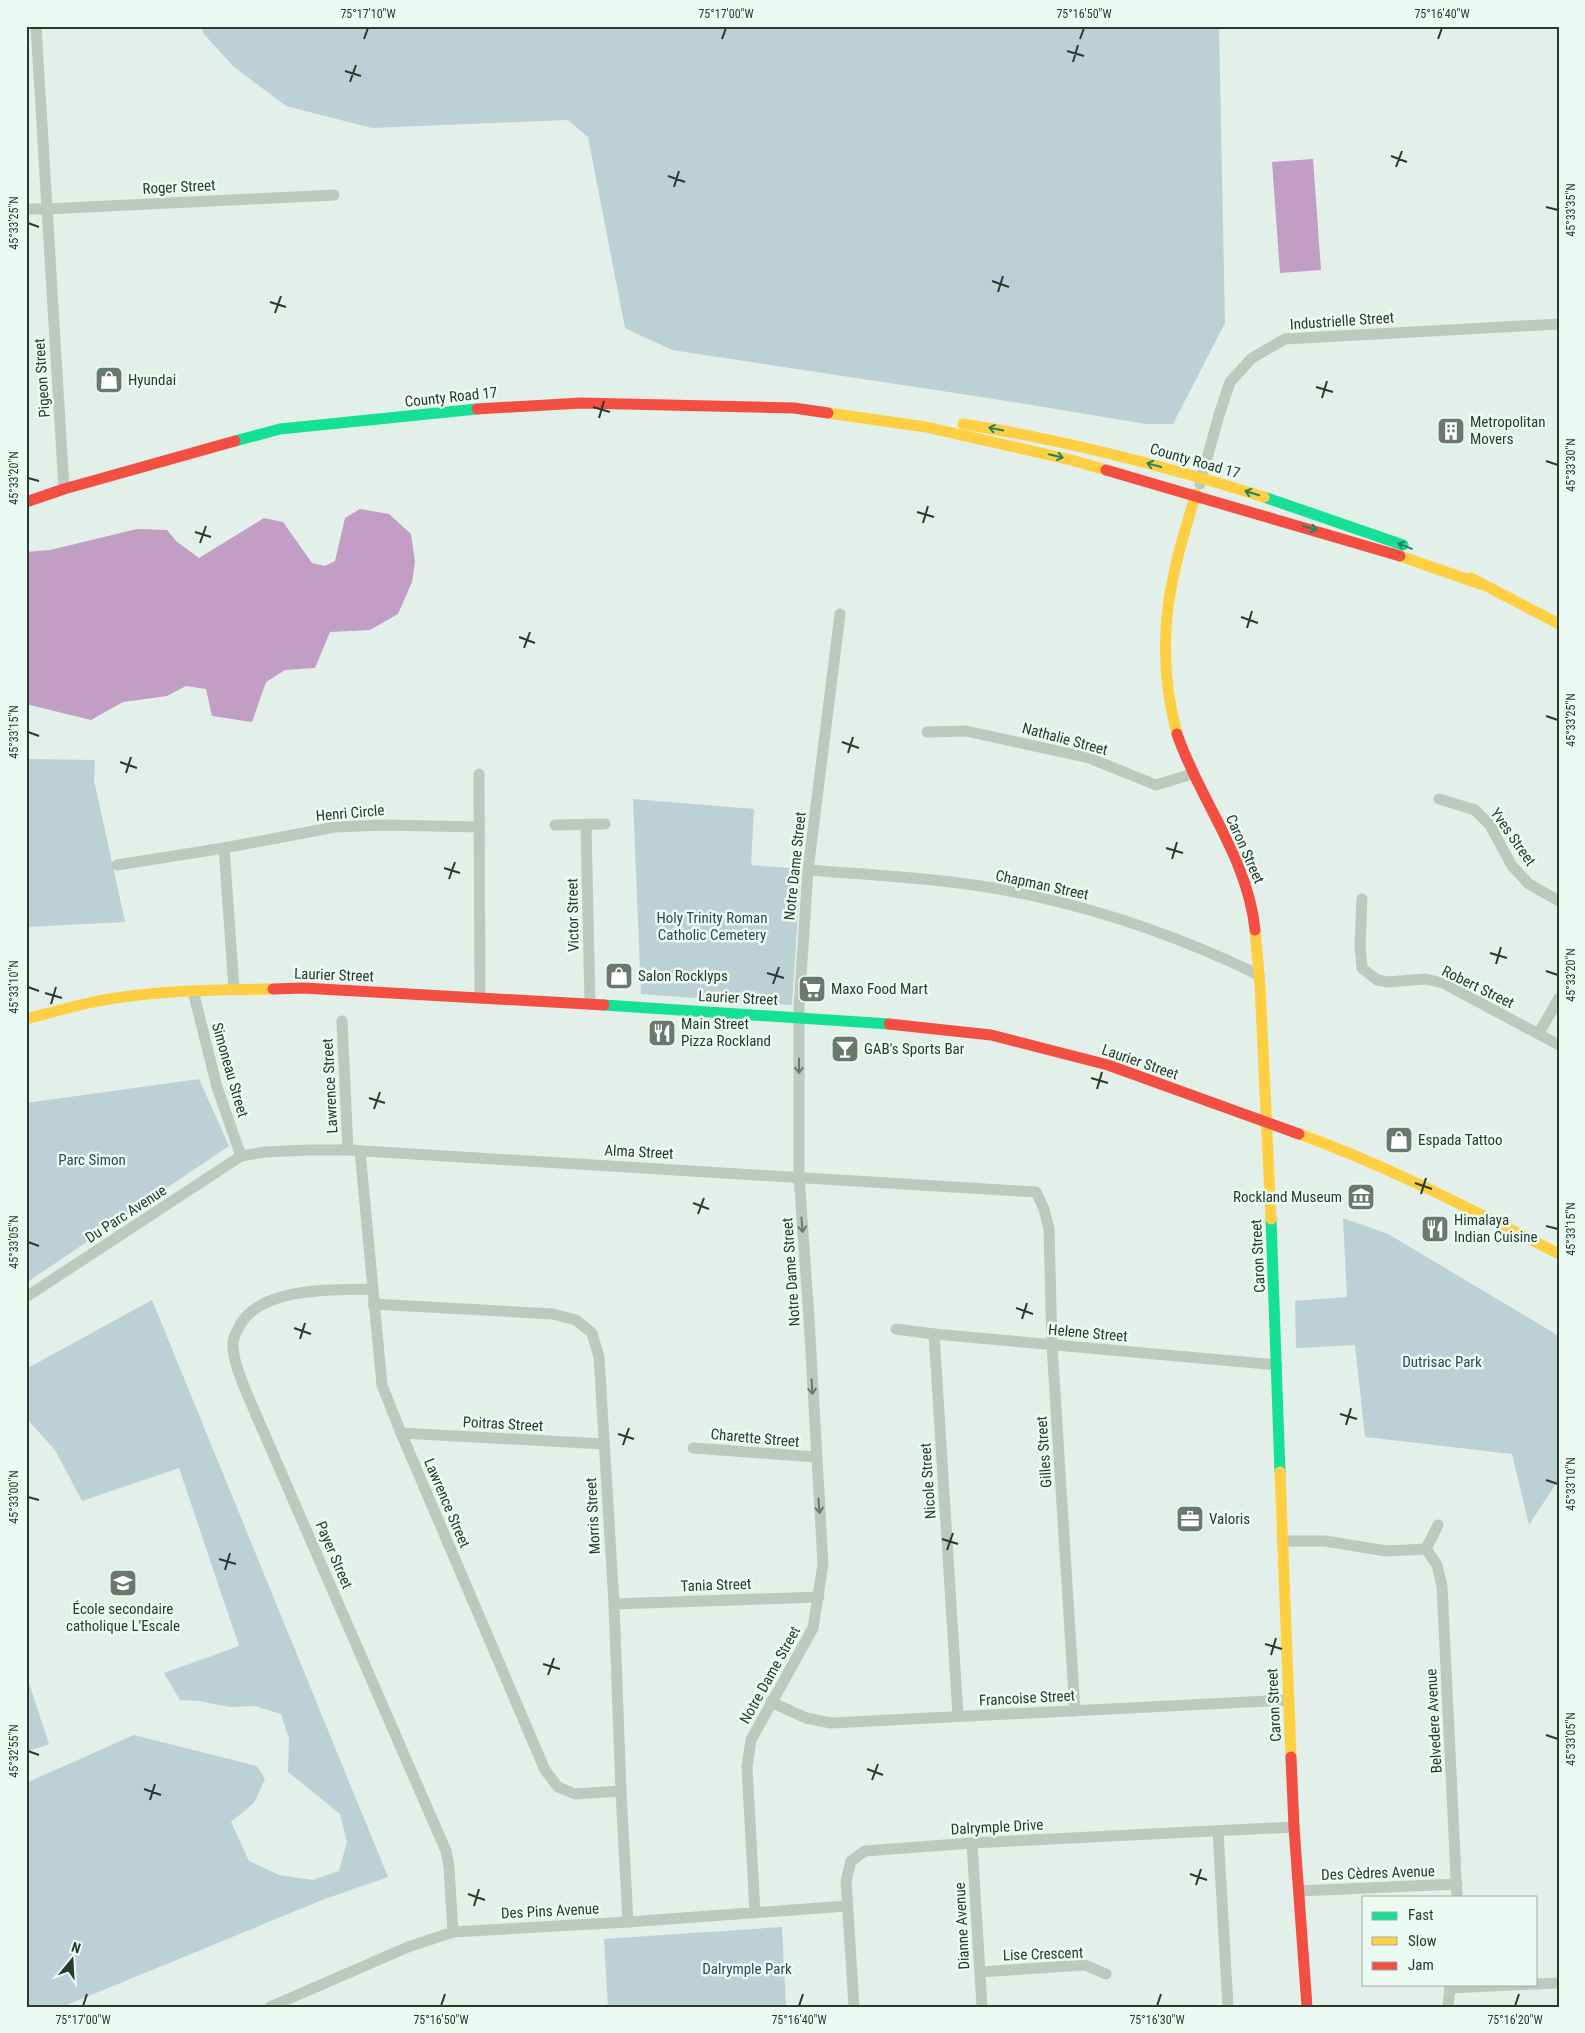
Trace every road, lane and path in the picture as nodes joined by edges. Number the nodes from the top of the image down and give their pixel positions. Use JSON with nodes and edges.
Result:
{"nodes":[{"id":1,"x":36,"y":26,"type":"edge"},
{"id":2,"x":334,"y":194,"type":"dead end"},
{"id":3,"x":26,"y":209,"type":"edge"},
{"id":4,"x":47,"y":209,"type":"junction"},
{"id":5,"x":1559,"y":324,"type":"edge"},
{"id":6,"x":888,"y":420,"type":"junction"},
{"id":7,"x":1201,"y":478,"type":"junction"},
{"id":8,"x":64,"y":489,"type":"junction"},
{"id":9,"x":1196,"y":494,"type":"junction"},
{"id":10,"x":26,"y":502,"type":"edge"},
{"id":11,"x":1480,"y":584,"type":"junction"},
{"id":12,"x":840,"y":614,"type":"dead end"},
{"id":13,"x":1559,"y":624,"type":"edge"},
{"id":14,"x":926,"y":732,"type":"dead end"},
{"id":15,"x":479,"y":774,"type":"dead end"},
{"id":16,"x":1192,"y":774,"type":"junction"},
{"id":17,"x":1439,"y":799,"type":"dead end"},
{"id":18,"x":586,"y":824,"type":"junction"},
{"id":19,"x":605,"y":824,"type":"dead end"},
{"id":20,"x":555,"y":825,"type":"dead end"},
{"id":21,"x":480,"y":827,"type":"junction"},
{"id":22,"x":224,"y":848,"type":"junction"},
{"id":23,"x":117,"y":865,"type":"dead end"},
{"id":24,"x":808,"y":870,"type":"junction"},
{"id":25,"x":1362,"y":900,"type":"dead end"},
{"id":26,"x":1559,"y":901,"type":"edge"},
{"id":27,"x":1258,"y":974,"type":"junction"},
{"id":28,"x":234,"y":989,"type":"junction"},
{"id":29,"x":193,"y":991,"type":"junction"},
{"id":30,"x":480,"y":998,"type":"junction"},
{"id":31,"x":1559,"y":998,"type":"edge"},
{"id":32,"x":590,"y":1004,"type":"junction"},
{"id":33,"x":799,"y":1017,"type":"junction"},
{"id":34,"x":26,"y":1019,"type":"edge"},
{"id":35,"x":342,"y":1021,"type":"dead end"},
{"id":36,"x":1539,"y":1034,"type":"junction"},
{"id":37,"x":1559,"y":1045,"type":"edge"},
{"id":38,"x":1265,"y":1121,"type":"junction"},
{"id":39,"x":348,"y":1150,"type":"junction"},
{"id":40,"x":360,"y":1151,"type":"junction"},
{"id":41,"x":241,"y":1156,"type":"junction"},
{"id":42,"x":799,"y":1176,"type":"junction"},
{"id":43,"x":1036,"y":1192,"type":"joint"},
{"id":44,"x":1559,"y":1254,"type":"edge"},
{"id":45,"x":372,"y":1288,"type":"junction"},
{"id":46,"x":26,"y":1297,"type":"edge"},
{"id":47,"x":373,"y":1304,"type":"junction"},
{"id":48,"x":896,"y":1329,"type":"dead end"},
{"id":49,"x":934,"y":1334,"type":"junction"},
{"id":50,"x":1052,"y":1345,"type":"junction"},
{"id":51,"x":1277,"y":1365,"type":"junction"},
{"id":52,"x":401,"y":1433,"type":"junction"},
{"id":53,"x":604,"y":1444,"type":"junction"},
{"id":54,"x":692,"y":1448,"type":"dead end"},
{"id":55,"x":815,"y":1458,"type":"junction"},
{"id":56,"x":1438,"y":1525,"type":"dead end"},
{"id":57,"x":1282,"y":1541,"type":"junction"},
{"id":58,"x":1426,"y":1549,"type":"junction"},
{"id":59,"x":818,"y":1597,"type":"junction"},
{"id":60,"x":614,"y":1604,"type":"junction"},
{"id":61,"x":1288,"y":1700,"type":"junction"},
{"id":62,"x":771,"y":1702,"type":"junction"},
{"id":63,"x":1076,"y":1711,"type":"junction"},
{"id":64,"x":958,"y":1716,"type":"junction"},
{"id":65,"x":621,"y":1792,"type":"junction"},
{"id":66,"x":1294,"y":1827,"type":"junction"},
{"id":67,"x":1218,"y":1831,"type":"junction"},
{"id":68,"x":972,"y":1843,"type":"junction"},
{"id":69,"x":1457,"y":1884,"type":"junction"},
{"id":70,"x":1300,"y":1891,"type":"junction"},
{"id":71,"x":1457,"y":1896,"type":"edge"},
{"id":72,"x":846,"y":1906,"type":"junction"},
{"id":73,"x":755,"y":1913,"type":"junction"},
{"id":74,"x":628,"y":1922,"type":"junction"},
{"id":75,"x":453,"y":1932,"type":"junction"},
{"id":76,"x":980,"y":1972,"type":"junction"},
{"id":77,"x":1106,"y":1974,"type":"dead end"},
{"id":78,"x":1559,"y":1983,"type":"edge"},
{"id":79,"x":1538,"y":1984,"type":"edge"},
{"id":80,"x":1450,"y":1986,"type":"edge"},
{"id":81,"x":270,"y":2007,"type":"edge"},
{"id":82,"x":854,"y":2007,"type":"edge"},
{"id":83,"x":982,"y":2007,"type":"edge"},
{"id":84,"x":1228,"y":2007,"type":"edge"},
{"id":85,"x":1307,"y":2007,"type":"edge"},
{"id":86,"x":1448,"y":2007,"type":"edge"}],
"edges":[{"from":1,"to":4,"type":"street","name":"Pigeon Street"},
{"from":2,"to":4,"type":"street","name":"Roger Street"},
{"from":3,"to":4,"type":"street","name":"Roger Street"},
{"from":4,"to":8,"type":"street","name":"Pigeon Street"},
{"from":5,"to":7,"type":"street","name":"Industrielle Street"},
{"from":7,"to":6,"type":"main road","name":"County Road 17","one_way":true},
{"from":6,"to":8,"type":"main road","name":"County Road 17"},
{"from":6,"to":9,"type":"main road","name":"County Road 17","one_way":true},
{"from":7,"to":9,"type":"street","name":"Industrielle Street"},
{"from":11,"to":7,"type":"main road","name":"County Road 17","one_way":true},
{"from":8,"to":10,"type":"main road","name":"County Road 17"},
{"from":9,"to":11,"type":"main road","name":"County Road 17","one_way":true},
{"from":9,"to":16,"type":"main road","name":"Caron Street"},
{"from":11,"to":13,"type":"main road","name":"County Road 17"},
{"from":12,"to":24,"type":"street","name":"Notre Dame Street"},
{"from":14,"to":16,"type":"street","name":"Nathalie Street"},
{"from":15,"to":21,"type":"street"},
{"from":16,"to":27,"type":"main road","name":"Caron Street"},
{"from":17,"to":26,"type":"street","name":"Yves Street"},
{"from":18,"to":19,"type":"street"},
{"from":18,"to":20,"type":"street"},
{"from":18,"to":32,"type":"street","name":"Victor Street"},
{"from":21,"to":22,"type":"street","name":"Henri Circle"},
{"from":21,"to":30,"type":"street"},
{"from":22,"to":23,"type":"street","name":"Henri Circle"},
{"from":22,"to":28,"type":"street"},
{"from":24,"to":27,"type":"street","name":"Chapman Street"},
{"from":24,"to":33,"type":"street","name":"Notre Dame Street"},
{"from":25,"to":36,"type":"street","name":"Robert Street"},
{"from":27,"to":38,"type":"main road","name":"Caron Street"},
{"from":28,"to":29,"type":"main road","name":"Laurier Street"},
{"from":28,"to":30,"type":"main road","name":"Laurier Street"},
{"from":29,"to":34,"type":"main road","name":"Laurier Street"},
{"from":29,"to":41,"type":"street","name":"Simoneau Street"},
{"from":30,"to":32,"type":"main road","name":"Laurier Street"},
{"from":31,"to":36,"type":"street"},
{"from":32,"to":33,"type":"main road","name":"Laurier Street"},
{"from":33,"to":38,"type":"main road","name":"Laurier Street"},
{"from":33,"to":42,"type":"street","name":"Notre Dame Street","one_way":true},
{"from":35,"to":39,"type":"street","name":"Lawrence Street"},
{"from":36,"to":37,"type":"street","name":"Robert Street"},
{"from":38,"to":44,"type":"main road","name":"Laurier Street"},
{"from":38,"to":51,"type":"main road","name":"Caron Street"},
{"from":39,"to":40,"type":"street","name":"Alma Street"},
{"from":39,"to":41,"type":"street","name":"Alma Street"},
{"from":40,"to":42,"type":"street","name":"Alma Street"},
{"from":40,"to":45,"type":"street","name":"Lawrence Street"},
{"from":41,"to":46,"type":"street","name":"Du Parc Avenue"},
{"from":42,"to":43,"type":"street","name":"Alma Street"},
{"from":42,"to":55,"type":"street","name":"Notre Dame Street","one_way":true},
{"from":43,"to":50,"type":"street","name":"Gilles Street"},
{"from":45,"to":47,"type":"street","name":"Lawrence Street"},
{"from":45,"to":75,"type":"street","name":"Payer Street"},
{"from":47,"to":52,"type":"street","name":"Lawrence Street"},
{"from":47,"to":53,"type":"street","name":"Morris Street"},
{"from":48,"to":49,"type":"street","name":"Helene Street"},
{"from":49,"to":50,"type":"street","name":"Helene Street"},
{"from":49,"to":64,"type":"street","name":"Nicole Street"},
{"from":50,"to":51,"type":"street","name":"Helene Street"},
{"from":50,"to":63,"type":"street","name":"Gilles Street"},
{"from":51,"to":57,"type":"main road","name":"Caron Street"},
{"from":52,"to":53,"type":"street","name":"Poitras Street"},
{"from":52,"to":65,"type":"street","name":"Lawrence Street"},
{"from":53,"to":60,"type":"street","name":"Morris Street"},
{"from":54,"to":55,"type":"street","name":"Charette Street"},
{"from":55,"to":59,"type":"street","name":"Notre Dame Street","one_way":true},
{"from":56,"to":58,"type":"street"},
{"from":57,"to":58,"type":"street"},
{"from":57,"to":61,"type":"main road","name":"Caron Street"},
{"from":58,"to":69,"type":"street","name":"Belvedere Avenue"},
{"from":59,"to":60,"type":"street","name":"Tania Street"},
{"from":59,"to":62,"type":"street","name":"Notre Dame Street"},
{"from":60,"to":65,"type":"street","name":"Morris Street"},
{"from":61,"to":63,"type":"street","name":"Francoise Street"},
{"from":61,"to":66,"type":"main road","name":"Caron Street"},
{"from":62,"to":64,"type":"street","name":"Francoise Street"},
{"from":62,"to":73,"type":"street","name":"Notre Dame Street"},
{"from":63,"to":64,"type":"street","name":"Francoise Street"},
{"from":65,"to":74,"type":"street","name":"Morris Street"},
{"from":66,"to":67,"type":"street","name":"Dalrymple Drive"},
{"from":66,"to":70,"type":"main road","name":"Caron Street"},
{"from":67,"to":68,"type":"street","name":"Dalrymple Drive"},
{"from":67,"to":84,"type":"street"},
{"from":68,"to":72,"type":"street","name":"Dalrymple Drive"},
{"from":68,"to":76,"type":"street","name":"Dianne Avenue"},
{"from":69,"to":70,"type":"street","name":"Des Cèdres Avenue"},
{"from":69,"to":71,"type":"street","name":"Belvedere Avenue"},
{"from":70,"to":85,"type":"main road","name":"Caron Street"},
{"from":72,"to":73,"type":"street","name":"Des Pins Avenue"},
{"from":72,"to":82,"type":"street","name":"Dalrymple Drive"},
{"from":73,"to":74,"type":"street","name":"Des Pins Avenue"},
{"from":74,"to":75,"type":"street","name":"Des Pins Avenue"},
{"from":75,"to":81,"type":"street","name":"Des Pins Avenue"},
{"from":76,"to":77,"type":"street","name":"Lise Crescent"},
{"from":76,"to":83,"type":"street","name":"Dianne Avenue"},
{"from":78,"to":79,"type":"street"},
{"from":80,"to":86,"type":"street"}]}
